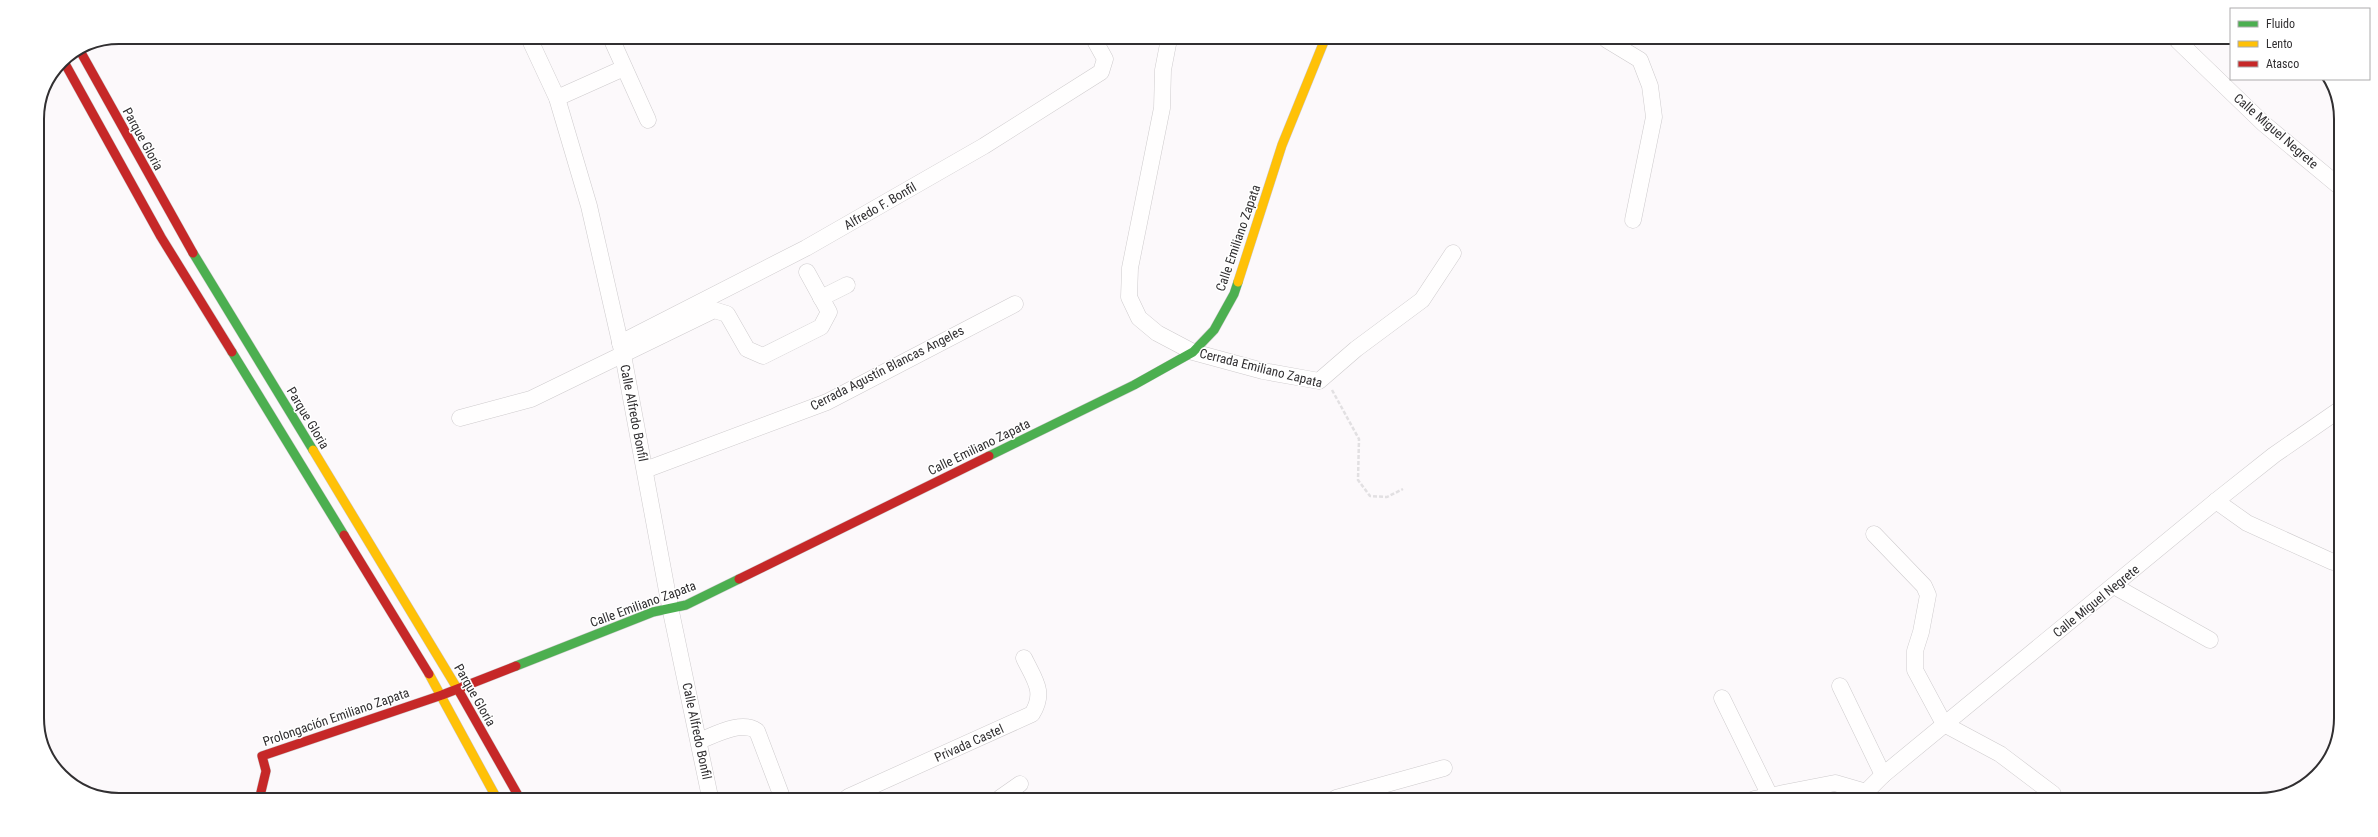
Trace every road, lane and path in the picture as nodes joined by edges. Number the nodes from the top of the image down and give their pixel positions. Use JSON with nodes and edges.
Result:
{"nodes":[{"id":1,"x":532,"y":44,"type":"edge"},
{"id":2,"x":614,"y":44,"type":"edge"},
{"id":3,"x":1097,"y":44,"type":"edge"},
{"id":4,"x":1168,"y":44,"type":"edge"},
{"id":5,"x":1323,"y":44,"type":"edge"},
{"id":6,"x":1614,"y":44,"type":"edge"},
{"id":7,"x":2181,"y":44,"type":"edge"},
{"id":8,"x":82,"y":54,"type":"edge"},
{"id":9,"x":66,"y":66,"type":"edge"},
{"id":10,"x":624,"y":68,"type":"junction"},
{"id":11,"x":556,"y":98,"type":"junction"},
{"id":12,"x":648,"y":120,"type":"dead end"},
{"id":13,"x":2334,"y":182,"type":"edge"},
{"id":14,"x":1633,"y":220,"type":"dead end"},
{"id":15,"x":177,"y":226,"type":"junction"},
{"id":16,"x":161,"y":237,"type":"junction"},
{"id":17,"x":1453,"y":253,"type":"dead end"},
{"id":18,"x":807,"y":272,"type":"dead end"},
{"id":19,"x":847,"y":285,"type":"dead end"},
{"id":20,"x":820,"y":298,"type":"junction"},
{"id":21,"x":1015,"y":304,"type":"dead end"},
{"id":22,"x":621,"y":349,"type":"junction"},
{"id":23,"x":1193,"y":352,"type":"junction"},
{"id":24,"x":1319,"y":381,"type":"junction"},
{"id":25,"x":2334,"y":413,"type":"edge"},
{"id":26,"x":460,"y":418,"type":"dead end"},
{"id":27,"x":645,"y":470,"type":"junction"},
{"id":28,"x":1403,"y":489,"type":"dead end"},
{"id":29,"x":2216,"y":501,"type":"junction"},
{"id":30,"x":1874,"y":534,"type":"dead end"},
{"id":31,"x":2333,"y":562,"type":"dead end"},
{"id":32,"x":2114,"y":586,"type":"junction"},
{"id":33,"x":670,"y":607,"type":"junction"},
{"id":34,"x":2210,"y":640,"type":"dead end"},
{"id":35,"x":1024,"y":658,"type":"dead end"},
{"id":36,"x":1840,"y":686,"type":"dead end"},
{"id":37,"x":457,"y":688,"type":"junction"},
{"id":38,"x":442,"y":694,"type":"junction"},
{"id":39,"x":1722,"y":698,"type":"dead end"},
{"id":40,"x":1944,"y":724,"type":"junction"},
{"id":41,"x":699,"y":741,"type":"junction"},
{"id":42,"x":1444,"y":768,"type":"dead end"},
{"id":43,"x":1883,"y":775,"type":"junction"},
{"id":44,"x":1020,"y":784,"type":"dead end"},
{"id":45,"x":261,"y":793,"type":"edge"},
{"id":46,"x":494,"y":793,"type":"edge"},
{"id":47,"x":517,"y":793,"type":"edge"},
{"id":48,"x":709,"y":793,"type":"edge"},
{"id":49,"x":780,"y":793,"type":"edge"},
{"id":50,"x":857,"y":793,"type":"edge"},
{"id":51,"x":1007,"y":793,"type":"edge"},
{"id":52,"x":1354,"y":793,"type":"edge"},
{"id":53,"x":1760,"y":793,"type":"edge"},
{"id":54,"x":1786,"y":793,"type":"edge"},
{"id":55,"x":1858,"y":793,"type":"edge"},
{"id":56,"x":1865,"y":793,"type":"edge"},
{"id":57,"x":2052,"y":793,"type":"edge"}],
"edges":[{"from":1,"to":11,"type":"street","name":"Calle Alfredo Bonfil"},
{"from":2,"to":10,"type":"street"},
{"from":3,"to":22,"type":"street","name":"Alfredo F. Bonfil"},
{"from":4,"to":23,"type":"street","name":"Cerrada Emiliano Zapata"},
{"from":5,"to":23,"type":"main road","name":"Calle Emiliano Zapata"},
{"from":6,"to":14,"type":"street"},
{"from":7,"to":13,"type":"street","name":"Calle Miguel Negrete"},
{"from":8,"to":15,"type":"main road","name":"Parque Gloria"},
{"from":9,"to":16,"type":"main road"},
{"from":10,"to":11,"type":"street"},
{"from":10,"to":12,"type":"street"},
{"from":11,"to":22,"type":"street","name":"Calle Alfredo Bonfil"},
{"from":15,"to":16,"type":"main road"},
{"from":15,"to":37,"type":"main road","name":"Parque Gloria"},
{"from":16,"to":38,"type":"main road"},
{"from":17,"to":24,"type":"street"},
{"from":18,"to":20,"type":"street"},
{"from":19,"to":20,"type":"street"},
{"from":20,"to":22,"type":"street"},
{"from":21,"to":27,"type":"street","name":"Cerrada Agustín Blancas Angeles"},
{"from":22,"to":26,"type":"street"},
{"from":22,"to":27,"type":"street","name":"Calle Alfredo Bonfil"},
{"from":23,"to":24,"type":"street","name":"Cerrada Emiliano Zapata"},
{"from":23,"to":33,"type":"main road","name":"Calle Emiliano Zapata"},
{"from":24,"to":28,"type":"path","name":"Cerrada Emiliano Zapata"},
{"from":25,"to":29,"type":"street","name":"Calle Miguel Negrete"},
{"from":27,"to":33,"type":"street","name":"Calle Alfredo Bonfil"},
{"from":29,"to":31,"type":"street"},
{"from":29,"to":32,"type":"street","name":"Calle Miguel Negrete"},
{"from":30,"to":40,"type":"street"},
{"from":32,"to":34,"type":"street"},
{"from":32,"to":40,"type":"street","name":"Calle Miguel Negrete"},
{"from":33,"to":37,"type":"main road","name":"Calle Emiliano Zapata"},
{"from":33,"to":41,"type":"street","name":"Calle Alfredo Bonfil"},
{"from":35,"to":50,"type":"street","name":"Privada Castel"},
{"from":36,"to":43,"type":"street"},
{"from":37,"to":38,"type":"main road","name":"Prolongación Emiliano Zapata"},
{"from":37,"to":47,"type":"main road","name":"Parque Gloria"},
{"from":38,"to":45,"type":"main road","name":"Prolongación Emiliano Zapata"},
{"from":38,"to":46,"type":"main road"},
{"from":39,"to":53,"type":"street"},
{"from":40,"to":43,"type":"street","name":"Calle Miguel Negrete"},
{"from":40,"to":57,"type":"street"},
{"from":41,"to":48,"type":"street","name":"Calle Alfredo Bonfil"},
{"from":41,"to":49,"type":"street"},
{"from":42,"to":52,"type":"street"},
{"from":43,"to":56,"type":"street","name":"Calle Miguel Negrete"},
{"from":44,"to":51,"type":"street"},
{"from":54,"to":55,"type":"street"}]}
